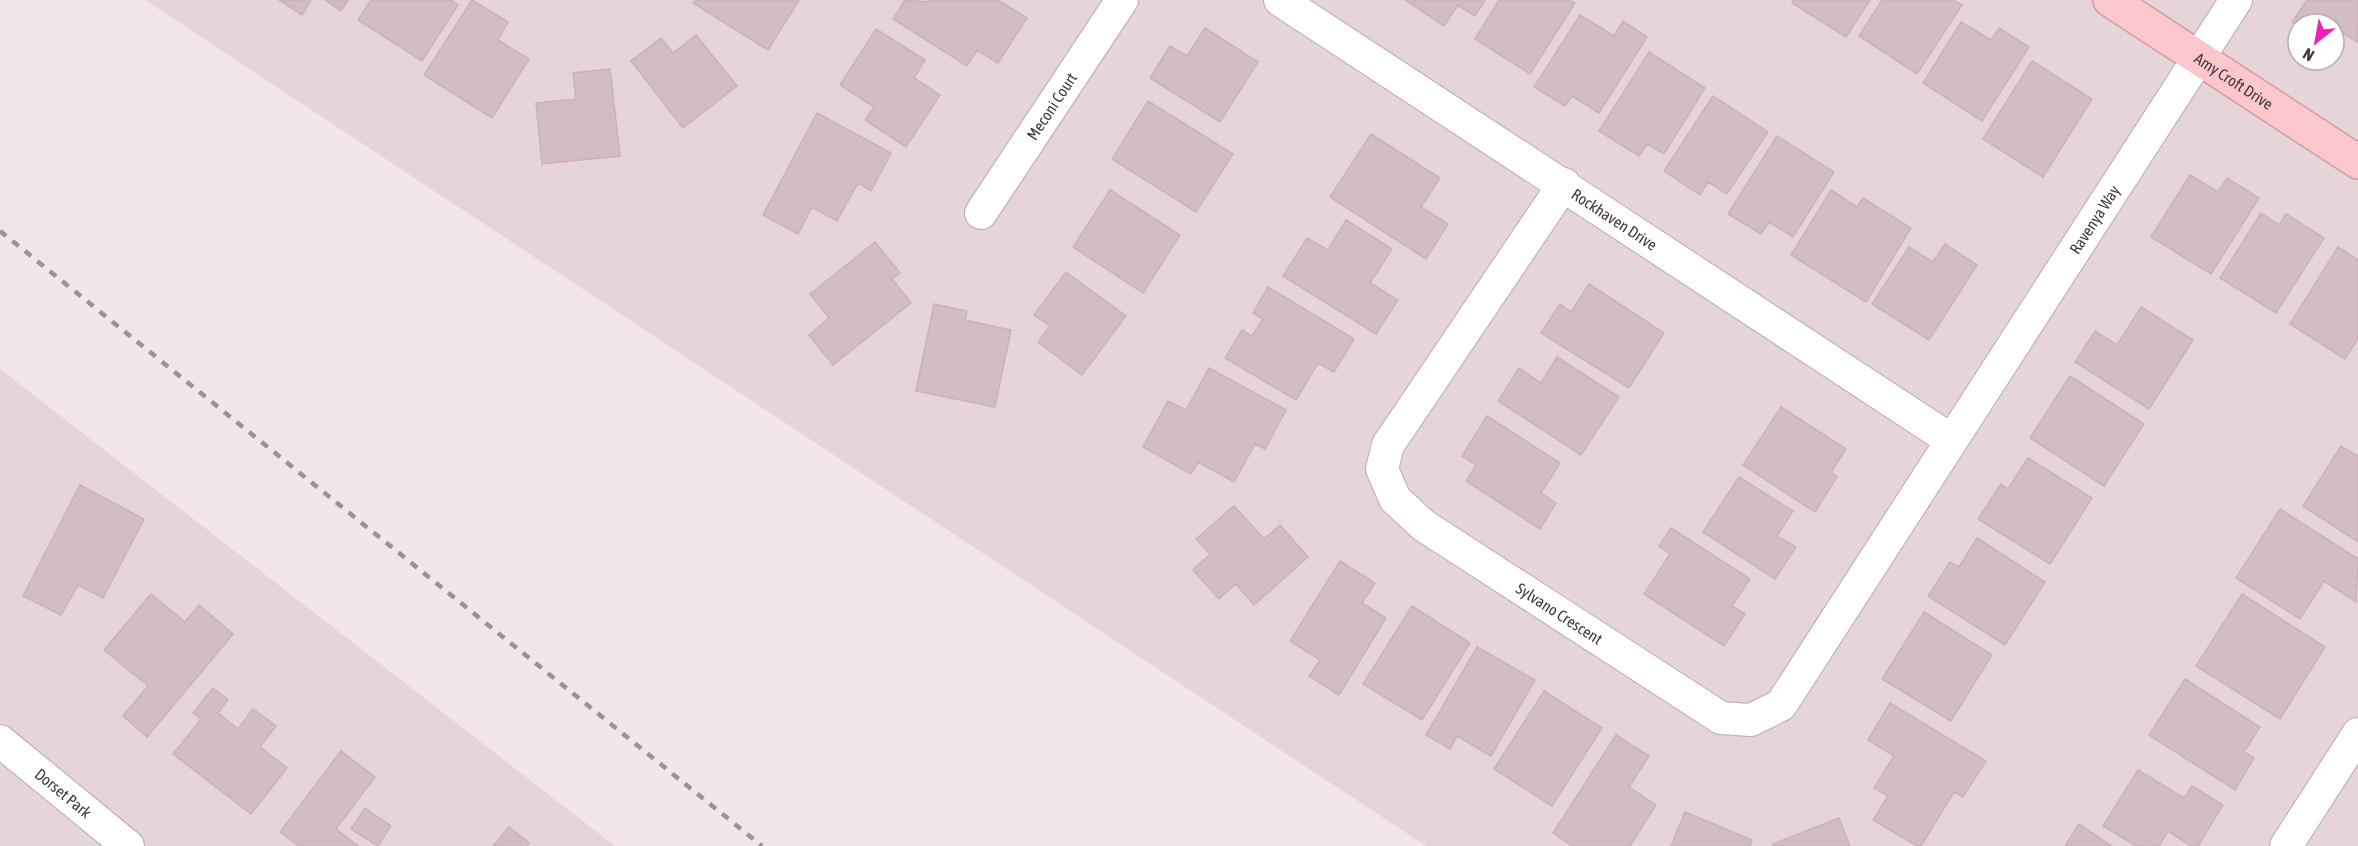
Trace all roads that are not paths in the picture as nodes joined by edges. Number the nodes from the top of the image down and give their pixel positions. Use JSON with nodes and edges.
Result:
{"nodes":[{"id":1,"x":1122,"y":0,"type":"edge"},
{"id":2,"x":1280,"y":0,"type":"edge"},
{"id":3,"x":2110,"y":0,"type":"edge"},
{"id":4,"x":2236,"y":0,"type":"edge"},
{"id":5,"x":2199,"y":58,"type":"junction"},
{"id":6,"x":2358,"y":162,"type":"edge"},
{"id":7,"x":1564,"y":184,"type":"junction"},
{"id":8,"x":981,"y":213,"type":"dead end"},
{"id":9,"x":1951,"y":440,"type":"junction"},
{"id":10,"x":2358,"y":734,"type":"edge"},
{"id":11,"x":0,"y":741,"type":"edge"},
{"id":12,"x":128,"y":846,"type":"edge"},
{"id":13,"x":2286,"y":846,"type":"edge"}],
"edges":[{"from":1,"to":8,"type":"street","name":"Meconi Court"},
{"from":2,"to":7,"type":"street","name":"Rockhaven Drive"},
{"from":3,"to":5,"type":"street","name":"Amy Croft Drive"},
{"from":4,"to":5,"type":"street","name":"Ravenya Way"},
{"from":5,"to":6,"type":"street","name":"Amy Croft Drive"},
{"from":5,"to":9,"type":"street","name":"Ravenya Way"},
{"from":7,"to":9,"type":"street","name":"Rockhaven Drive"},
{"from":7,"to":9,"type":"street","name":"Sylvano Crescent"},
{"from":10,"to":13,"type":"street"},
{"from":11,"to":12,"type":"street","name":"Dorset Park"}]}
